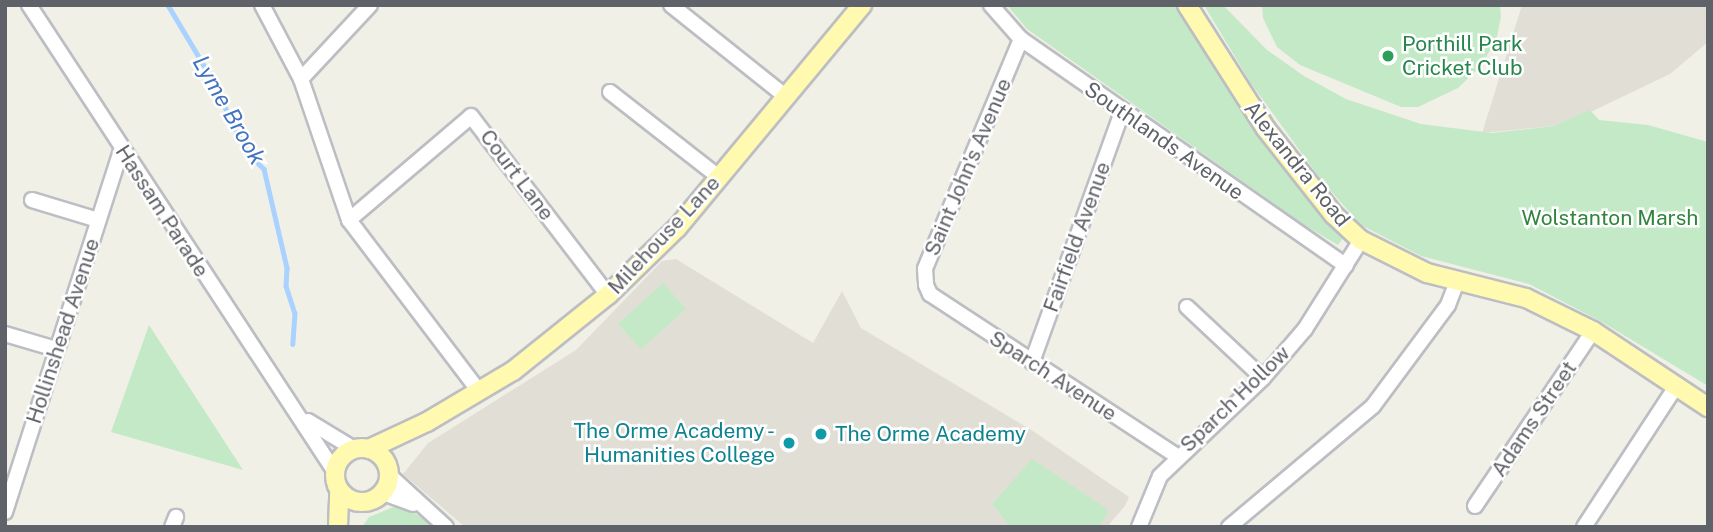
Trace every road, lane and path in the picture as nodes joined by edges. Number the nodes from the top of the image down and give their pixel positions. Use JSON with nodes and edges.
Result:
{"nodes":[{"id":1,"x":29,"y":5,"type":"edge"},
{"id":2,"x":262,"y":5,"type":"edge"},
{"id":3,"x":370,"y":5,"type":"edge"},
{"id":4,"x":671,"y":5,"type":"edge"},
{"id":5,"x":862,"y":5,"type":"edge"},
{"id":6,"x":991,"y":5,"type":"edge"},
{"id":7,"x":1186,"y":5,"type":"edge"},
{"id":8,"x":1021,"y":40,"type":"junction"},
{"id":9,"x":301,"y":79,"type":"junction"},
{"id":10,"x":610,"y":92,"type":"dead end"},
{"id":11,"x":785,"y":96,"type":"junction"},
{"id":12,"x":1122,"y":112,"type":"junction"},
{"id":13,"x":121,"y":150,"type":"junction"},
{"id":14,"x":719,"y":178,"type":"junction"},
{"id":15,"x":32,"y":200,"type":"dead end"},
{"id":16,"x":98,"y":220,"type":"junction"},
{"id":17,"x":349,"y":220,"type":"junction"},
{"id":18,"x":1361,"y":240,"type":"junction"},
{"id":19,"x":1346,"y":266,"type":"junction"},
{"id":20,"x":1457,"y":281,"type":"junction"},
{"id":21,"x":608,"y":295,"type":"junction"},
{"id":22,"x":930,"y":295,"type":"joint"},
{"id":23,"x":1186,"y":307,"type":"dead end"},
{"id":24,"x":1593,"y":331,"type":"junction"},
{"id":25,"x":5,"y":334,"type":"edge"},
{"id":26,"x":56,"y":349,"type":"junction"},
{"id":27,"x":1032,"y":362,"type":"junction"},
{"id":28,"x":1262,"y":378,"type":"junction"},
{"id":29,"x":1677,"y":385,"type":"junction"},
{"id":30,"x":479,"y":391,"type":"junction"},
{"id":31,"x":1708,"y":407,"type":"edge"},
{"id":32,"x":299,"y":414,"type":"junction"},
{"id":33,"x":427,"y":422,"type":"junction"},
{"id":34,"x":361,"y":449,"type":"junction"},
{"id":35,"x":1177,"y":456,"type":"junction"},
{"id":36,"x":389,"y":471,"type":"junction"},
{"id":37,"x":335,"y":472,"type":"junction"},
{"id":38,"x":339,"y":491,"type":"junction"},
{"id":39,"x":376,"y":498,"type":"junction"},
{"id":40,"x":418,"y":505,"type":"junction"},
{"id":41,"x":1475,"y":506,"type":"dead end"},
{"id":42,"x":5,"y":512,"type":"edge"},
{"id":43,"x":338,"y":527,"type":"edge"},
{"id":44,"x":346,"y":527,"type":"edge"},
{"id":45,"x":446,"y":527,"type":"edge"},
{"id":46,"x":1139,"y":527,"type":"edge"},
{"id":47,"x":1229,"y":527,"type":"edge"},
{"id":48,"x":1584,"y":527,"type":"edge"}],
"edges":[{"from":1,"to":13,"type":"street","name":"Hassam Parade"},
{"from":2,"to":9,"type":"street"},
{"from":3,"to":9,"type":"street"},
{"from":4,"to":11,"type":"street"},
{"from":5,"to":11,"type":"main road","name":"Milehouse Lane"},
{"from":6,"to":8,"type":"street","name":"Southlands Avenue"},
{"from":7,"to":18,"type":"main road","name":"Alexandra Road"},
{"from":8,"to":12,"type":"street","name":"Southlands Avenue"},
{"from":8,"to":22,"type":"street","name":"Saint John's Avenue"},
{"from":9,"to":17,"type":"street"},
{"from":10,"to":14,"type":"street"},
{"from":11,"to":14,"type":"main road","name":"Milehouse Lane"},
{"from":12,"to":19,"type":"street","name":"Southlands Avenue"},
{"from":12,"to":27,"type":"street","name":"Fairfield Avenue"},
{"from":13,"to":16,"type":"street","name":"Hollinshead Avenue"},
{"from":13,"to":32,"type":"street","name":"Hassam Parade"},
{"from":14,"to":21,"type":"main road","name":"Milehouse Lane"},
{"from":15,"to":16,"type":"street"},
{"from":16,"to":26,"type":"street","name":"Hollinshead Avenue"},
{"from":17,"to":21,"type":"street","name":"Court Lane"},
{"from":17,"to":30,"type":"street"},
{"from":18,"to":19,"type":"street","name":"Sparch Hollow"},
{"from":18,"to":20,"type":"main road","name":"Alexandra Road"},
{"from":19,"to":28,"type":"street","name":"Sparch Hollow"},
{"from":20,"to":24,"type":"main road","name":"Alexandra Road"},
{"from":20,"to":47,"type":"street"},
{"from":21,"to":30,"type":"main road","name":"Milehouse Lane"},
{"from":22,"to":27,"type":"street","name":"Sparch Avenue"},
{"from":23,"to":28,"type":"street"},
{"from":24,"to":29,"type":"main road","name":"Alexandra Road"},
{"from":24,"to":41,"type":"street","name":"Adams Street"},
{"from":25,"to":26,"type":"street"},
{"from":26,"to":42,"type":"street","name":"Hollinshead Avenue"},
{"from":27,"to":35,"type":"street","name":"Sparch Avenue"},
{"from":28,"to":35,"type":"street","name":"Sparch Hollow"},
{"from":29,"to":31,"type":"main road","name":"Alexandra Road"},
{"from":29,"to":48,"type":"street"},
{"from":30,"to":33,"type":"main road","name":"Milehouse Lane"},
{"from":32,"to":34,"type":"street","name":"Hassam Parade"},
{"from":32,"to":37,"type":"street","name":"Hassam Parade"},
{"from":33,"to":34,"type":"main road","name":"Milehouse Lane"},
{"from":33,"to":36,"type":"main road","name":"Milehouse Lane"},
{"from":34,"to":36,"type":"main road"},
{"from":34,"to":37,"type":"main road"},
{"from":35,"to":46,"type":"street","name":"Sparch Hollow"},
{"from":36,"to":39,"type":"main road"},
{"from":36,"to":40,"type":"street"},
{"from":37,"to":38,"type":"main road"},
{"from":38,"to":39,"type":"main road"},
{"from":38,"to":43,"type":"main road"},
{"from":39,"to":40,"type":"street"},
{"from":39,"to":44,"type":"main road"},
{"from":40,"to":45,"type":"street"}]}
